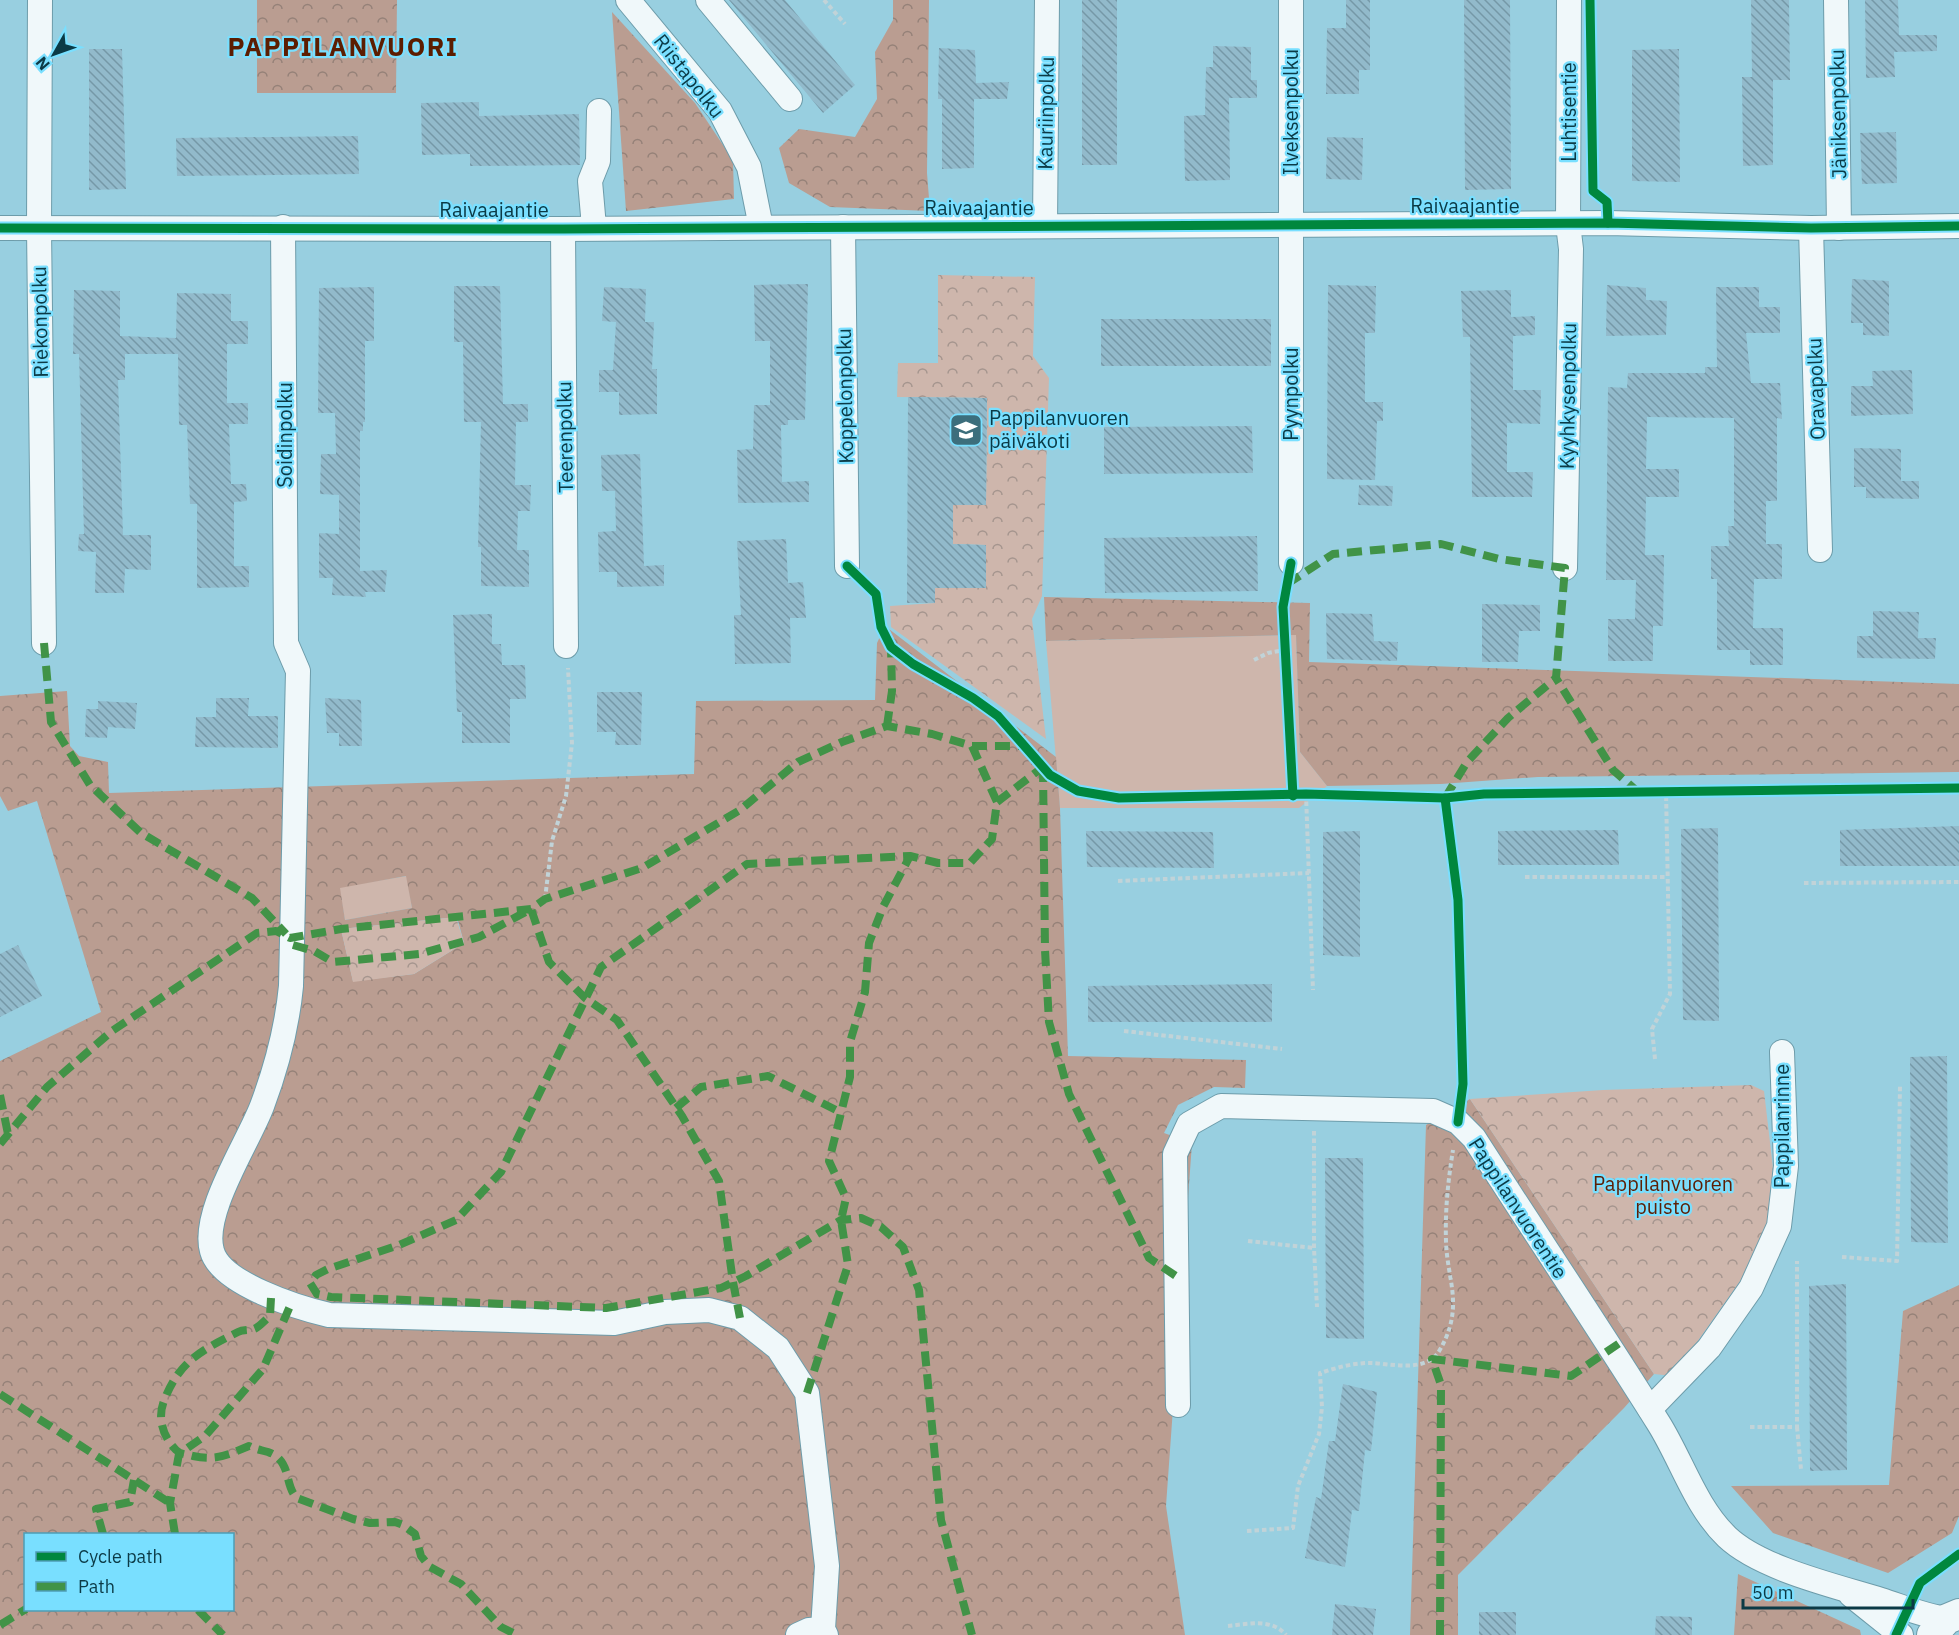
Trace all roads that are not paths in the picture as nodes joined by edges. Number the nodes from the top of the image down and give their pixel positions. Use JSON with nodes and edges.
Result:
{"nodes":[{"id":1,"x":40,"y":0,"type":"edge"},
{"id":2,"x":628,"y":0,"type":"edge"},
{"id":3,"x":708,"y":0,"type":"edge"},
{"id":4,"x":1047,"y":0,"type":"edge"},
{"id":5,"x":1292,"y":0,"type":"edge"},
{"id":6,"x":1569,"y":0,"type":"edge"},
{"id":7,"x":1836,"y":0,"type":"edge"},
{"id":8,"x":790,"y":99,"type":"dead end"},
{"id":9,"x":599,"y":111,"type":"dead end"},
{"id":10,"x":1568,"y":224,"type":"junction"},
{"id":11,"x":1291,"y":225,"type":"junction"},
{"id":12,"x":761,"y":226,"type":"junction"},
{"id":13,"x":1045,"y":226,"type":"junction"},
{"id":14,"x":1959,"y":226,"type":"edge"},
{"id":15,"x":283,"y":227,"type":"junction"},
{"id":16,"x":594,"y":227,"type":"junction"},
{"id":17,"x":843,"y":227,"type":"junction"},
{"id":18,"x":0,"y":228,"type":"edge"},
{"id":19,"x":39,"y":228,"type":"junction"},
{"id":20,"x":1811,"y":228,"type":"junction"},
{"id":21,"x":1839,"y":228,"type":"junction"},
{"id":22,"x":562,"y":229,"type":"junction"},
{"id":23,"x":1820,"y":550,"type":"dead end"},
{"id":24,"x":1291,"y":563,"type":"dead end"},
{"id":25,"x":847,"y":566,"type":"dead end"},
{"id":26,"x":1565,"y":568,"type":"dead end"},
{"id":27,"x":44,"y":643,"type":"dead end"},
{"id":28,"x":566,"y":646,"type":"road end"},
{"id":29,"x":1782,"y":1052,"type":"dead end"},
{"id":30,"x":1178,"y":1405,"type":"dead end"},
{"id":31,"x":1650,"y":1409,"type":"junction"},
{"id":32,"x":1845,"y":1589,"type":"junction"},
{"id":33,"x":1951,"y":1619,"type":"edge"},
{"id":34,"x":825,"y":1632,"type":"edge"},
{"id":35,"x":798,"y":1635,"type":"edge"},
{"id":36,"x":1901,"y":1635,"type":"edge"}],
"edges":[{"from":1,"to":19,"type":"street","name":"Riekonpolku"},
{"from":2,"to":12,"type":"street","name":"Riistapolku"},
{"from":3,"to":8,"type":"street"},
{"from":4,"to":13,"type":"street","name":"Kauriinpolku"},
{"from":5,"to":11,"type":"street","name":"Ilveksenpolku"},
{"from":6,"to":10,"type":"street","name":"Luhtisentie"},
{"from":7,"to":21,"type":"street","name":"Jäniksenpolku"},
{"from":9,"to":16,"type":"street"},
{"from":10,"to":11,"type":"street","name":"Raivaajantie"},
{"from":10,"to":20,"type":"street","name":"Raivaajantie"},
{"from":10,"to":26,"type":"street","name":"Kyyhkysenpolku"},
{"from":11,"to":13,"type":"street","name":"Raivaajantie"},
{"from":11,"to":24,"type":"street","name":"Pyynpolku"},
{"from":12,"to":16,"type":"street","name":"Raivaajantie"},
{"from":12,"to":17,"type":"street","name":"Raivaajantie"},
{"from":13,"to":17,"type":"street","name":"Raivaajantie"},
{"from":14,"to":21,"type":"street","name":"Raivaajantie"},
{"from":15,"to":19,"type":"street","name":"Raivaajantie"},
{"from":15,"to":22,"type":"street","name":"Raivaajantie"},
{"from":15,"to":34,"type":"street","name":"Soidinpolku"},
{"from":16,"to":22,"type":"street","name":"Raivaajantie"},
{"from":17,"to":25,"type":"street","name":"Koppelonpolku"},
{"from":18,"to":19,"type":"street","name":"Raivaajantie"},
{"from":19,"to":27,"type":"street","name":"Riekonpolku"},
{"from":20,"to":21,"type":"street","name":"Raivaajantie"},
{"from":20,"to":23,"type":"street","name":"Oravapolku"},
{"from":22,"to":28,"type":"street","name":"Teerenpolku"},
{"from":29,"to":31,"type":"street","name":"Pappilanrinne"},
{"from":30,"to":31,"type":"street","name":"Pappilanvuorentie"},
{"from":31,"to":32,"type":"street","name":"Pappilanvuorentie"},
{"from":32,"to":33,"type":"street","name":"Pappilanvuorentie"},
{"from":32,"to":36,"type":"street","name":"Pappilanvuorentie"},
{"from":34,"to":35,"type":"street"}]}
